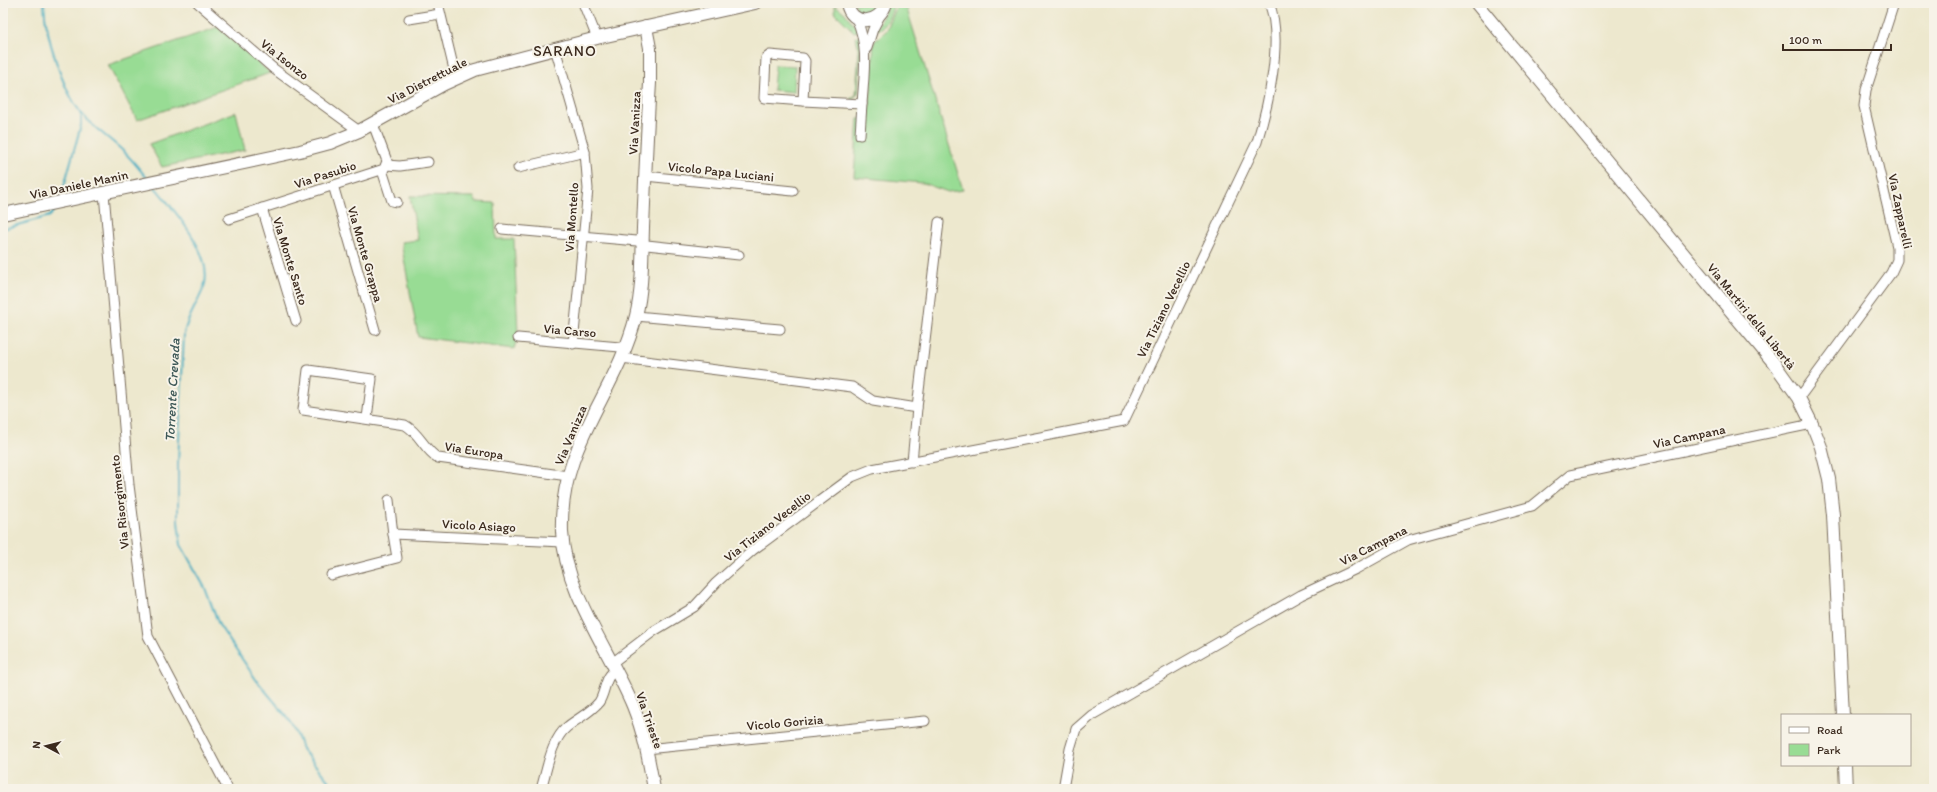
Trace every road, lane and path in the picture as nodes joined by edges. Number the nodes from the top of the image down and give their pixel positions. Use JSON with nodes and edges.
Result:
{"nodes":[{"id":1,"x":198,"y":3,"type":"edge"},
{"id":2,"x":438,"y":3,"type":"edge"},
{"id":3,"x":583,"y":3,"type":"edge"},
{"id":4,"x":755,"y":3,"type":"edge"},
{"id":5,"x":836,"y":3,"type":"edge"},
{"id":6,"x":1269,"y":3,"type":"edge"},
{"id":7,"x":1476,"y":3,"type":"edge"},
{"id":8,"x":1894,"y":3,"type":"edge"},
{"id":9,"x":884,"y":8,"type":"edge"},
{"id":10,"x":850,"y":10,"type":"edge"},
{"id":11,"x":440,"y":14,"type":"junction"},
{"id":12,"x":409,"y":20,"type":"dead end"},
{"id":13,"x":646,"y":27,"type":"junction"},
{"id":14,"x":597,"y":38,"type":"junction"},
{"id":15,"x":555,"y":48,"type":"junction"},
{"id":16,"x":865,"y":55,"type":"junction"},
{"id":17,"x":456,"y":78,"type":"junction"},
{"id":18,"x":802,"y":101,"type":"junction"},
{"id":19,"x":862,"y":104,"type":"junction"},
{"id":20,"x":373,"y":124,"type":"junction"},
{"id":21,"x":358,"y":131,"type":"junction"},
{"id":22,"x":860,"y":135,"type":"dead end"},
{"id":23,"x":584,"y":152,"type":"junction"},
{"id":24,"x":428,"y":162,"type":"dead end"},
{"id":25,"x":384,"y":168,"type":"junction"},
{"id":26,"x":518,"y":168,"type":"dead end"},
{"id":27,"x":645,"y":176,"type":"junction"},
{"id":28,"x":162,"y":181,"type":"joint"},
{"id":29,"x":333,"y":186,"type":"junction"},
{"id":30,"x":793,"y":191,"type":"dead end"},
{"id":31,"x":104,"y":193,"type":"junction"},
{"id":32,"x":397,"y":202,"type":"dead end"},
{"id":33,"x":262,"y":208,"type":"junction"},
{"id":34,"x":3,"y":214,"type":"edge"},
{"id":35,"x":229,"y":219,"type":"dead end"},
{"id":36,"x":939,"y":222,"type":"dead end"},
{"id":37,"x":502,"y":229,"type":"dead end"},
{"id":38,"x":584,"y":237,"type":"junction"},
{"id":39,"x":643,"y":243,"type":"junction"},
{"id":40,"x":739,"y":255,"type":"dead end"},
{"id":41,"x":636,"y":316,"type":"junction"},
{"id":42,"x":296,"y":321,"type":"dead end"},
{"id":43,"x":780,"y":329,"type":"dead end"},
{"id":44,"x":375,"y":330,"type":"dead end"},
{"id":45,"x":518,"y":338,"type":"dead end"},
{"id":46,"x":573,"y":344,"type":"junction"},
{"id":47,"x":620,"y":353,"type":"junction"},
{"id":48,"x":1799,"y":398,"type":"junction"},
{"id":49,"x":917,"y":408,"type":"junction"},
{"id":50,"x":367,"y":418,"type":"junction"},
{"id":51,"x":1812,"y":424,"type":"junction"},
{"id":52,"x":912,"y":462,"type":"junction"},
{"id":53,"x":568,"y":476,"type":"junction"},
{"id":54,"x":388,"y":500,"type":"dead end"},
{"id":55,"x":393,"y":534,"type":"junction"},
{"id":56,"x":563,"y":542,"type":"junction"},
{"id":57,"x":331,"y":575,"type":"dead end"},
{"id":58,"x":614,"y":667,"type":"junction"},
{"id":59,"x":1843,"y":714,"type":"edge"},
{"id":60,"x":925,"y":721,"type":"dead end"},
{"id":61,"x":646,"y":749,"type":"junction"},
{"id":62,"x":1845,"y":766,"type":"edge"},
{"id":63,"x":228,"y":789,"type":"edge"},
{"id":64,"x":541,"y":789,"type":"edge"},
{"id":65,"x":654,"y":789,"type":"edge"},
{"id":66,"x":1063,"y":789,"type":"edge"},
{"id":67,"x":1846,"y":789,"type":"edge"}],
"edges":[{"from":1,"to":21,"type":"street","name":"Via Isonzo"},
{"from":2,"to":11,"type":"street"},
{"from":3,"to":14,"type":"street"},
{"from":4,"to":13,"type":"street","name":"Via Distrettuale"},
{"from":5,"to":10,"type":"street"},
{"from":6,"to":52,"type":"street","name":"Via Tiziano Vecellio"},
{"from":7,"to":48,"type":"street","name":"Via Martiri della Libertà"},
{"from":8,"to":48,"type":"street","name":"Via Zapparelli"},
{"from":9,"to":10,"type":"street"},
{"from":9,"to":16,"type":"street"},
{"from":10,"to":16,"type":"street"},
{"from":11,"to":12,"type":"street"},
{"from":11,"to":17,"type":"street"},
{"from":13,"to":14,"type":"street","name":"Via Distrettuale"},
{"from":13,"to":27,"type":"street","name":"Via Vanizza"},
{"from":14,"to":15,"type":"street","name":"Via Distrettuale"},
{"from":15,"to":17,"type":"street","name":"Via Distrettuale"},
{"from":15,"to":23,"type":"street","name":"Via Montello"},
{"from":16,"to":19,"type":"street"},
{"from":17,"to":20,"type":"street","name":"Via Distrettuale"},
{"from":18,"to":18,"type":"street"},
{"from":18,"to":19,"type":"street"},
{"from":19,"to":22,"type":"street"},
{"from":20,"to":21,"type":"street","name":"Via Distrettuale"},
{"from":20,"to":25,"type":"street"},
{"from":21,"to":28,"type":"street","name":"Via Distrettuale"},
{"from":23,"to":26,"type":"street"},
{"from":23,"to":38,"type":"street","name":"Via Montello"},
{"from":24,"to":25,"type":"street","name":"Via Pasubio"},
{"from":25,"to":29,"type":"street","name":"Via Pasubio"},
{"from":25,"to":32,"type":"street"},
{"from":27,"to":30,"type":"street","name":"Vicolo Papa Luciani"},
{"from":27,"to":39,"type":"street","name":"Via Vanizza"},
{"from":28,"to":31,"type":"street","name":"Via Daniele Manin"},
{"from":29,"to":33,"type":"street","name":"Via Pasubio"},
{"from":29,"to":44,"type":"street","name":"Via Monte Grappa"},
{"from":31,"to":34,"type":"street","name":"Via Daniele Manin"},
{"from":31,"to":63,"type":"street","name":"Via Risorgimento"},
{"from":33,"to":35,"type":"street","name":"Via Pasubio"},
{"from":33,"to":42,"type":"street","name":"Via Monte Santo"},
{"from":36,"to":49,"type":"street"},
{"from":37,"to":38,"type":"street"},
{"from":38,"to":39,"type":"street"},
{"from":38,"to":46,"type":"street","name":"Via Montello"},
{"from":39,"to":40,"type":"street"},
{"from":39,"to":41,"type":"street","name":"Via Vanizza"},
{"from":41,"to":43,"type":"street"},
{"from":41,"to":47,"type":"street","name":"Via Vanizza"},
{"from":45,"to":46,"type":"street","name":"Via Carso"},
{"from":46,"to":47,"type":"street","name":"Via Carso"},
{"from":47,"to":49,"type":"street"},
{"from":47,"to":53,"type":"street","name":"Via Vanizza"},
{"from":48,"to":51,"type":"street","name":"Via Martiri della Libertà"},
{"from":49,"to":52,"type":"street"},
{"from":50,"to":50,"type":"street","name":"Via Europa"},
{"from":50,"to":53,"type":"street","name":"Via Europa"},
{"from":51,"to":59,"type":"street","name":"Via Martiri della Libertà"},
{"from":51,"to":66,"type":"street","name":"Via Campana"},
{"from":52,"to":58,"type":"street","name":"Via Tiziano Vecellio"},
{"from":53,"to":56,"type":"street","name":"Via Vanizza"},
{"from":54,"to":55,"type":"street"},
{"from":55,"to":56,"type":"street","name":"Vicolo Asiago"},
{"from":55,"to":57,"type":"street"},
{"from":56,"to":58,"type":"street","name":"Via Vanizza"},
{"from":58,"to":61,"type":"street","name":"Via Trieste"},
{"from":58,"to":64,"type":"street","name":"Via Tiziano Vecellio"},
{"from":60,"to":61,"type":"street","name":"Vicolo Gorizia"},
{"from":61,"to":65,"type":"street","name":"Via Trieste"},
{"from":62,"to":67,"type":"street"}]}
